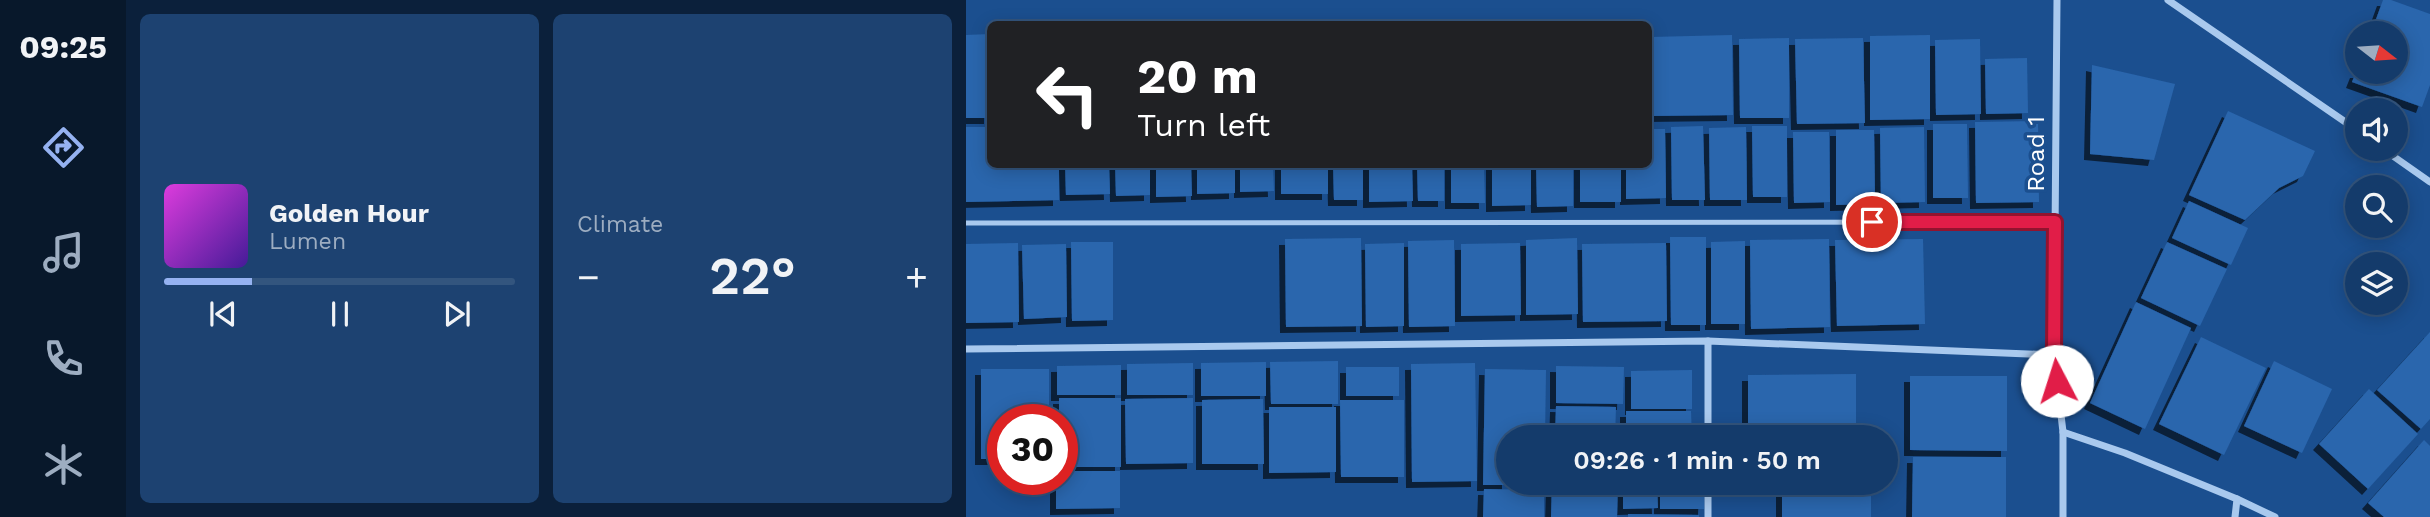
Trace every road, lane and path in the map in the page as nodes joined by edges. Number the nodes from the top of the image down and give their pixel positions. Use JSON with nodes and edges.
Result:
{"nodes":[{"id":1,"x":2057,"y":0,"type":"edge"},
{"id":2,"x":2168,"y":0,"type":"edge"},
{"id":3,"x":2345,"y":122,"type":"edge"},
{"id":4,"x":2400,"y":161,"type":"edge"},
{"id":5,"x":2430,"y":182,"type":"edge"},
{"id":6,"x":2055,"y":222,"type":"junction"},
{"id":7,"x":966,"y":223,"type":"edge"},
{"id":8,"x":1708,"y":341,"type":"junction"},
{"id":9,"x":966,"y":349,"type":"edge"},
{"id":10,"x":2054,"y":355,"type":"junction"},
{"id":11,"x":1708,"y":425,"type":"edge"},
{"id":12,"x":2063,"y":432,"type":"junction"},
{"id":13,"x":1708,"y":495,"type":"edge"},
{"id":14,"x":2236,"y":499,"type":"junction"},
{"id":15,"x":1707,"y":517,"type":"edge"},
{"id":16,"x":2063,"y":517,"type":"edge"},
{"id":17,"x":2235,"y":517,"type":"edge"},
{"id":18,"x":2275,"y":517,"type":"edge"}],
"edges":[{"from":1,"to":6,"type":"street","name":"Road 1"},
{"from":2,"to":3,"type":"street"},
{"from":4,"to":5,"type":"street"},
{"from":6,"to":7,"type":"lane"},
{"from":6,"to":10,"type":"street","name":"Road 1"},
{"from":8,"to":9,"type":"street"},
{"from":8,"to":10,"type":"street"},
{"from":8,"to":11,"type":"street"},
{"from":10,"to":12,"type":"street","name":"Road 1"},
{"from":12,"to":14,"type":"street"},
{"from":12,"to":16,"type":"street","name":"Road 1"},
{"from":13,"to":15,"type":"street"},
{"from":14,"to":17,"type":"street"},
{"from":14,"to":18,"type":"street"}]}
